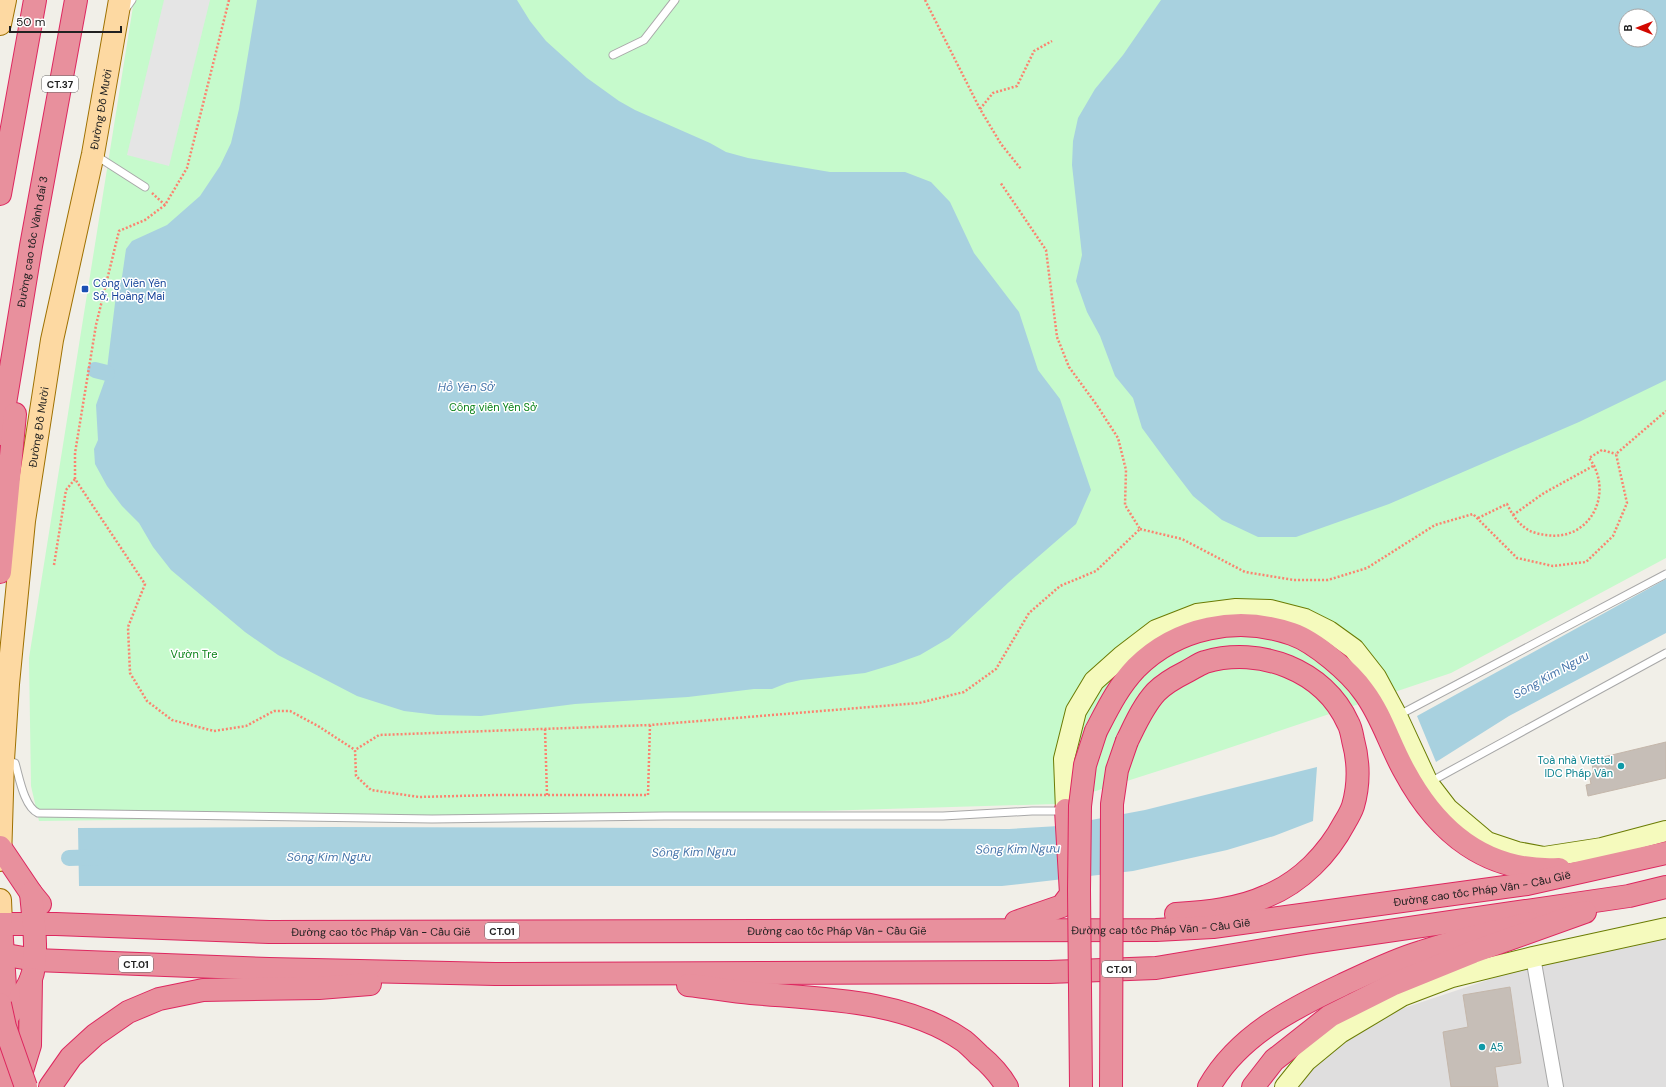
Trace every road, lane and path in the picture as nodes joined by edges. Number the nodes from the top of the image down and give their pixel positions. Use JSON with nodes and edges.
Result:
{"nodes":[{"id":1,"x":5,"y":0,"type":"edge"},
{"id":2,"x":35,"y":0,"type":"edge"},
{"id":3,"x":76,"y":0,"type":"edge"},
{"id":4,"x":120,"y":0,"type":"edge"},
{"id":5,"x":132,"y":0,"type":"edge"},
{"id":6,"x":229,"y":0,"type":"edge"},
{"id":7,"x":675,"y":0,"type":"edge"},
{"id":8,"x":925,"y":0,"type":"edge"},
{"id":9,"x":0,"y":24,"type":"edge"},
{"id":10,"x":116,"y":24,"type":"junction"},
{"id":11,"x":1052,"y":41,"type":"dead end"},
{"id":12,"x":613,"y":55,"type":"dead end"},
{"id":13,"x":980,"y":110,"type":"junction"},
{"id":14,"x":93,"y":154,"type":"junction"},
{"id":15,"x":1021,"y":168,"type":"dead end"},
{"id":16,"x":1000,"y":182,"type":"dead end"},
{"id":17,"x":145,"y":186,"type":"joint"},
{"id":18,"x":0,"y":194,"type":"edge"},
{"id":19,"x":165,"y":205,"type":"junction"},
{"id":20,"x":19,"y":315,"type":"junction"},
{"id":21,"x":1666,"y":411,"type":"edge"},
{"id":22,"x":0,"y":434,"type":"edge"},
{"id":23,"x":1616,"y":454,"type":"junction"},
{"id":24,"x":1594,"y":465,"type":"junction"},
{"id":25,"x":75,"y":479,"type":"junction"},
{"id":26,"x":1513,"y":515,"type":"junction"},
{"id":27,"x":1478,"y":518,"type":"junction"},
{"id":28,"x":1140,"y":529,"type":"junction"},
{"id":29,"x":54,"y":565,"type":"dead end"},
{"id":30,"x":0,"y":572,"type":"edge"},
{"id":31,"x":1666,"y":574,"type":"edge"},
{"id":32,"x":1666,"y":653,"type":"edge"},
{"id":33,"x":5,"y":667,"type":"edge"},
{"id":34,"x":1397,"y":716,"type":"junction"},
{"id":35,"x":650,"y":725,"type":"junction"},
{"id":36,"x":545,"y":729,"type":"junction"},
{"id":37,"x":355,"y":750,"type":"junction"},
{"id":38,"x":3,"y":760,"type":"junction"},
{"id":39,"x":1428,"y":784,"type":"junction"},
{"id":40,"x":547,"y":795,"type":"junction"},
{"id":41,"x":1066,"y":816,"type":"junction"},
{"id":42,"x":1666,"y":831,"type":"edge"},
{"id":43,"x":0,"y":847,"type":"edge"},
{"id":44,"x":1666,"y":853,"type":"edge"},
{"id":45,"x":0,"y":860,"type":"edge"},
{"id":46,"x":1614,"y":865,"type":"junction"},
{"id":47,"x":1666,"y":887,"type":"edge"},
{"id":48,"x":31,"y":893,"type":"junction"},
{"id":49,"x":1629,"y":896,"type":"junction"},
{"id":50,"x":0,"y":900,"type":"edge"},
{"id":51,"x":1016,"y":922,"type":"junction"},
{"id":52,"x":34,"y":923,"type":"junction"},
{"id":53,"x":1,"y":924,"type":"edge"},
{"id":54,"x":56,"y":924,"type":"junction"},
{"id":55,"x":1666,"y":928,"type":"edge"},
{"id":56,"x":948,"y":931,"type":"junction"},
{"id":57,"x":1,"y":956,"type":"edge"},
{"id":58,"x":1533,"y":957,"type":"junction"},
{"id":59,"x":33,"y":970,"type":"junction"},
{"id":60,"x":495,"y":974,"type":"junction"},
{"id":61,"x":603,"y":974,"type":"junction"},
{"id":62,"x":3,"y":1011,"type":"edge"},
{"id":63,"x":8,"y":1087,"type":"edge"},
{"id":64,"x":17,"y":1087,"type":"edge"},
{"id":65,"x":26,"y":1087,"type":"edge"},
{"id":66,"x":50,"y":1087,"type":"edge"},
{"id":67,"x":1007,"y":1087,"type":"edge"},
{"id":68,"x":1081,"y":1087,"type":"edge"},
{"id":69,"x":1111,"y":1087,"type":"edge"},
{"id":70,"x":1209,"y":1087,"type":"edge"},
{"id":71,"x":1254,"y":1087,"type":"edge"},
{"id":72,"x":1285,"y":1087,"type":"edge"},
{"id":73,"x":1556,"y":1087,"type":"edge"}],
"edges":[{"from":1,"to":9,"type":"main road"},
{"from":2,"to":18,"type":"highway"},
{"from":3,"to":20,"type":"highway","name":"Đường cao tốc Vành đai 3","number":"CT.37"},
{"from":4,"to":10,"type":"main road","name":"Đường Đỗ Mười"},
{"from":5,"to":10,"type":"lane"},
{"from":6,"to":19,"type":"path"},
{"from":7,"to":12,"type":"lane"},
{"from":8,"to":13,"type":"path"},
{"from":10,"to":14,"type":"main road","name":"Đường Đỗ Mười"},
{"from":11,"to":13,"type":"path"},
{"from":13,"to":15,"type":"path"},
{"from":14,"to":17,"type":"lane"},
{"from":14,"to":33,"type":"main road","name":"Đường Đỗ Mười"},
{"from":16,"to":28,"type":"path"},
{"from":17,"to":19,"type":"path"},
{"from":19,"to":25,"type":"path"},
{"from":20,"to":22,"type":"highway","number":"CT.37"},
{"from":20,"to":30,"type":"highway"},
{"from":21,"to":23,"type":"path"},
{"from":23,"to":24,"type":"path"},
{"from":23,"to":27,"type":"path"},
{"from":24,"to":26,"type":"path"},
{"from":24,"to":26,"type":"path"},
{"from":25,"to":29,"type":"path"},
{"from":25,"to":37,"type":"path"},
{"from":26,"to":27,"type":"path"},
{"from":27,"to":28,"type":"path"},
{"from":28,"to":35,"type":"path"},
{"from":31,"to":34,"type":"lane"},
{"from":32,"to":39,"type":"lane"},
{"from":33,"to":38,"type":"main road","name":"Đường Đỗ Mười"},
{"from":34,"to":39,"type":"street"},
{"from":34,"to":41,"type":"street"},
{"from":35,"to":36,"type":"path"},
{"from":35,"to":40,"type":"path"},
{"from":36,"to":37,"type":"path"},
{"from":36,"to":40,"type":"path"},
{"from":37,"to":40,"type":"path"},
{"from":38,"to":41,"type":"lane"},
{"from":38,"to":43,"type":"main road","name":"Đường Đỗ Mười"},
{"from":39,"to":42,"type":"street"},
{"from":41,"to":51,"type":"highway"},
{"from":43,"to":45,"type":"main road","name":"Đường Đỗ Mười"},
{"from":43,"to":48,"type":"highway"},
{"from":44,"to":46,"type":"highway","name":"Đường cao tốc Pháp Vân - Cầu Giẽ","number":"CT.01"},
{"from":46,"to":56,"type":"highway","name":"Đường cao tốc Pháp Vân - Cầu Giẽ","number":"CT.01"},
{"from":46,"to":68,"type":"highway","bridge":true},
{"from":47,"to":49,"type":"highway","number":"CT.01"},
{"from":48,"to":52,"type":"highway"},
{"from":48,"to":54,"type":"highway"},
{"from":49,"to":61,"type":"highway","number":"CT.01"},
{"from":49,"to":70,"type":"highway"},
{"from":49,"to":71,"type":"highway"},
{"from":50,"to":53,"type":"main road"},
{"from":51,"to":56,"type":"highway"},
{"from":51,"to":69,"type":"highway","bridge":true},
{"from":52,"to":53,"type":"highway","name":"Đường cao tốc Pháp Vân - Cầu Giẽ","number":"CT.01"},
{"from":52,"to":54,"type":"highway","name":"Đường cao tốc Pháp Vân - Cầu Giẽ","number":"CT.01"},
{"from":52,"to":59,"type":"highway"},
{"from":53,"to":57,"type":"highway"},
{"from":54,"to":56,"type":"highway","name":"Đường cao tốc Pháp Vân - Cầu Giẽ","number":"CT.01"},
{"from":55,"to":58,"type":"street"},
{"from":57,"to":59,"type":"highway","number":"CT.01"},
{"from":57,"to":62,"type":"highway"},
{"from":58,"to":72,"type":"street"},
{"from":58,"to":73,"type":"street"},
{"from":59,"to":60,"type":"highway","number":"CT.01"},
{"from":59,"to":62,"type":"highway"},
{"from":59,"to":64,"type":"highway"},
{"from":60,"to":61,"type":"highway","number":"CT.01"},
{"from":60,"to":66,"type":"highway"},
{"from":61,"to":67,"type":"highway"},
{"from":62,"to":63,"type":"highway"},
{"from":62,"to":65,"type":"highway","bridge":true}]}
